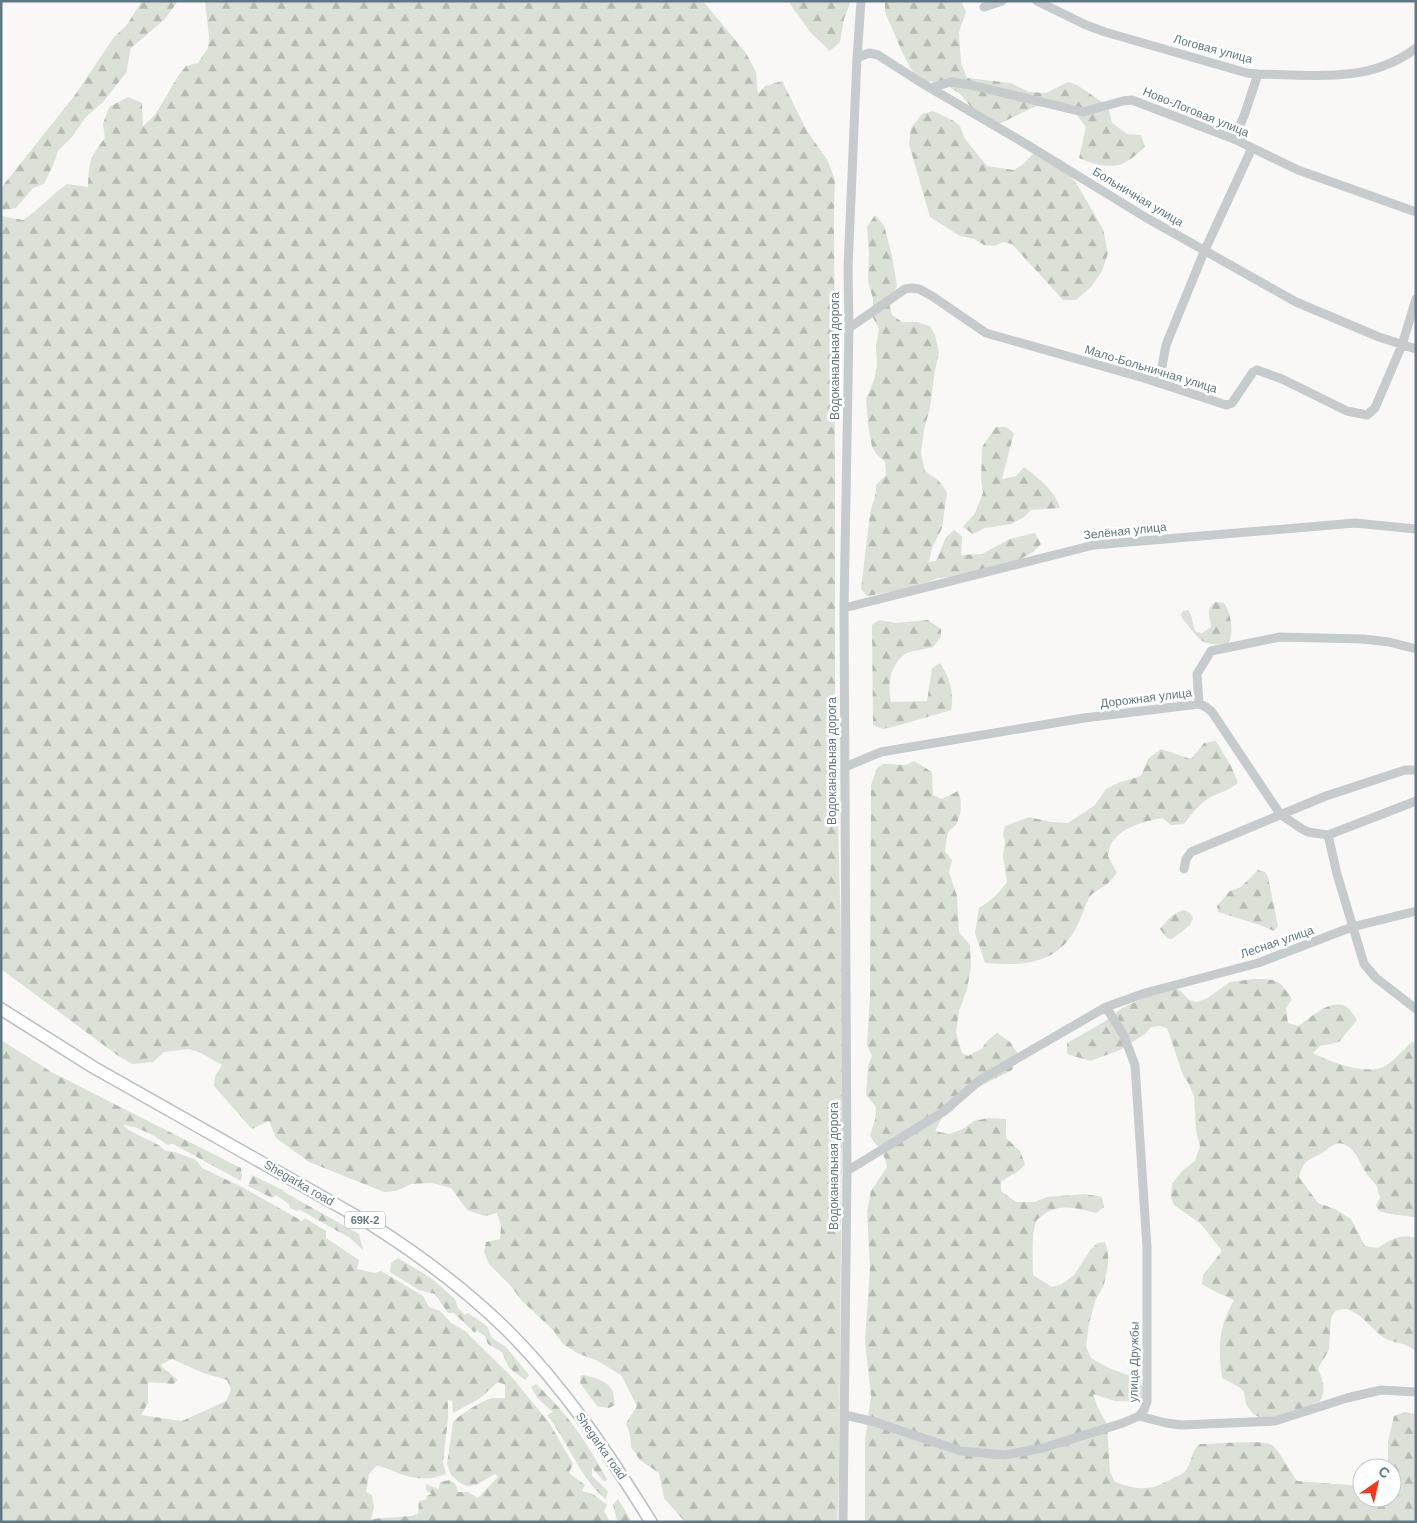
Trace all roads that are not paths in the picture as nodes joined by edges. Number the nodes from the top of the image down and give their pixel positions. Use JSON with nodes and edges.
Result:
{"nodes":[{"id":1,"x":861,"y":1,"type":"edge"},
{"id":2,"x":1002,"y":1,"type":"edge"},
{"id":3,"x":1037,"y":1,"type":"edge"},
{"id":4,"x":984,"y":7,"type":"dead end"},
{"id":5,"x":1416,"y":48,"type":"edge"},
{"id":6,"x":857,"y":58,"type":"junction"},
{"id":7,"x":1258,"y":74,"type":"junction"},
{"id":8,"x":930,"y":88,"type":"junction"},
{"id":9,"x":1234,"y":139,"type":"junction"},
{"id":10,"x":1252,"y":148,"type":"junction"},
{"id":11,"x":1416,"y":212,"type":"edge"},
{"id":12,"x":1204,"y":252,"type":"junction"},
{"id":13,"x":1416,"y":299,"type":"edge"},
{"id":14,"x":849,"y":328,"type":"junction"},
{"id":15,"x":1402,"y":345,"type":"junction"},
{"id":16,"x":1416,"y":349,"type":"edge"},
{"id":17,"x":1158,"y":383,"type":"junction"},
{"id":18,"x":1416,"y":529,"type":"edge"},
{"id":19,"x":844,"y":608,"type":"junction"},
{"id":20,"x":1416,"y":648,"type":"edge"},
{"id":21,"x":1199,"y":704,"type":"junction"},
{"id":22,"x":845,"y":767,"type":"junction"},
{"id":23,"x":1416,"y":770,"type":"edge"},
{"id":24,"x":1416,"y":801,"type":"edge"},
{"id":25,"x":1280,"y":814,"type":"junction"},
{"id":26,"x":1328,"y":835,"type":"junction"},
{"id":27,"x":1184,"y":869,"type":"dead end"},
{"id":28,"x":1416,"y":911,"type":"edge"},
{"id":29,"x":1352,"y":928,"type":"junction"},
{"id":30,"x":1106,"y":1007,"type":"junction"},
{"id":31,"x":1,"y":1009,"type":"edge"},
{"id":32,"x":1416,"y":1009,"type":"edge"},
{"id":33,"x":847,"y":1171,"type":"junction"},
{"id":34,"x":1416,"y":1392,"type":"edge"},
{"id":35,"x":845,"y":1415,"type":"junction"},
{"id":36,"x":1139,"y":1416,"type":"junction"},
{"id":37,"x":651,"y":1522,"type":"edge"},
{"id":38,"x":843,"y":1522,"type":"edge"}],
"edges":[{"from":1,"to":6,"type":"street","name":"Водоканальная дорога"},
{"from":2,"to":4,"type":"street"},
{"from":3,"to":7,"type":"street","name":"Логовая улица"},
{"from":5,"to":7,"type":"street","name":"Логовая улица"},
{"from":6,"to":8,"type":"street","name":"Больничная улица"},
{"from":6,"to":14,"type":"street","name":"Водоканальная дорога"},
{"from":7,"to":9,"type":"street"},
{"from":8,"to":9,"type":"street","name":"Ново-Логовая улица"},
{"from":8,"to":12,"type":"street","name":"Больничная улица"},
{"from":9,"to":10,"type":"street","name":"Ново-Логовая улица"},
{"from":10,"to":11,"type":"street","name":"Ново-Логовая улица"},
{"from":10,"to":12,"type":"street"},
{"from":12,"to":15,"type":"street","name":"Больничная улица"},
{"from":12,"to":17,"type":"street"},
{"from":13,"to":15,"type":"street"},
{"from":14,"to":17,"type":"street","name":"Мало-Больничная улица"},
{"from":14,"to":19,"type":"street","name":"Водоканальная дорога"},
{"from":15,"to":16,"type":"street","name":"Больничная улица"},
{"from":15,"to":17,"type":"street","name":"Мало-Больничная улица"},
{"from":18,"to":19,"type":"street","name":"Зелёная улица"},
{"from":19,"to":22,"type":"street","name":"Водоканальная дорога"},
{"from":20,"to":21,"type":"street"},
{"from":21,"to":22,"type":"street","name":"Дорожная улица"},
{"from":21,"to":25,"type":"street","name":"Дорожная улица"},
{"from":22,"to":33,"type":"street","name":"Водоканальная дорога"},
{"from":23,"to":25,"type":"street"},
{"from":24,"to":26,"type":"street"},
{"from":25,"to":26,"type":"street","name":"Дорожная улица"},
{"from":25,"to":27,"type":"street"},
{"from":26,"to":29,"type":"street"},
{"from":28,"to":29,"type":"street","name":"Лесная улица"},
{"from":29,"to":30,"type":"street","name":"Лесная улица"},
{"from":29,"to":32,"type":"street"},
{"from":30,"to":33,"type":"street","name":"Лесная улица"},
{"from":30,"to":36,"type":"street","name":"улица Дружбы"},
{"from":31,"to":37,"type":"main road","name":"Shegarka road","number":"69К-2"},
{"from":33,"to":35,"type":"street","name":"Водоканальная дорога"},
{"from":34,"to":36,"type":"street"},
{"from":35,"to":36,"type":"street","name":"улица Дружбы"},
{"from":35,"to":38,"type":"street","name":"Водоканальная дорога"}]}
